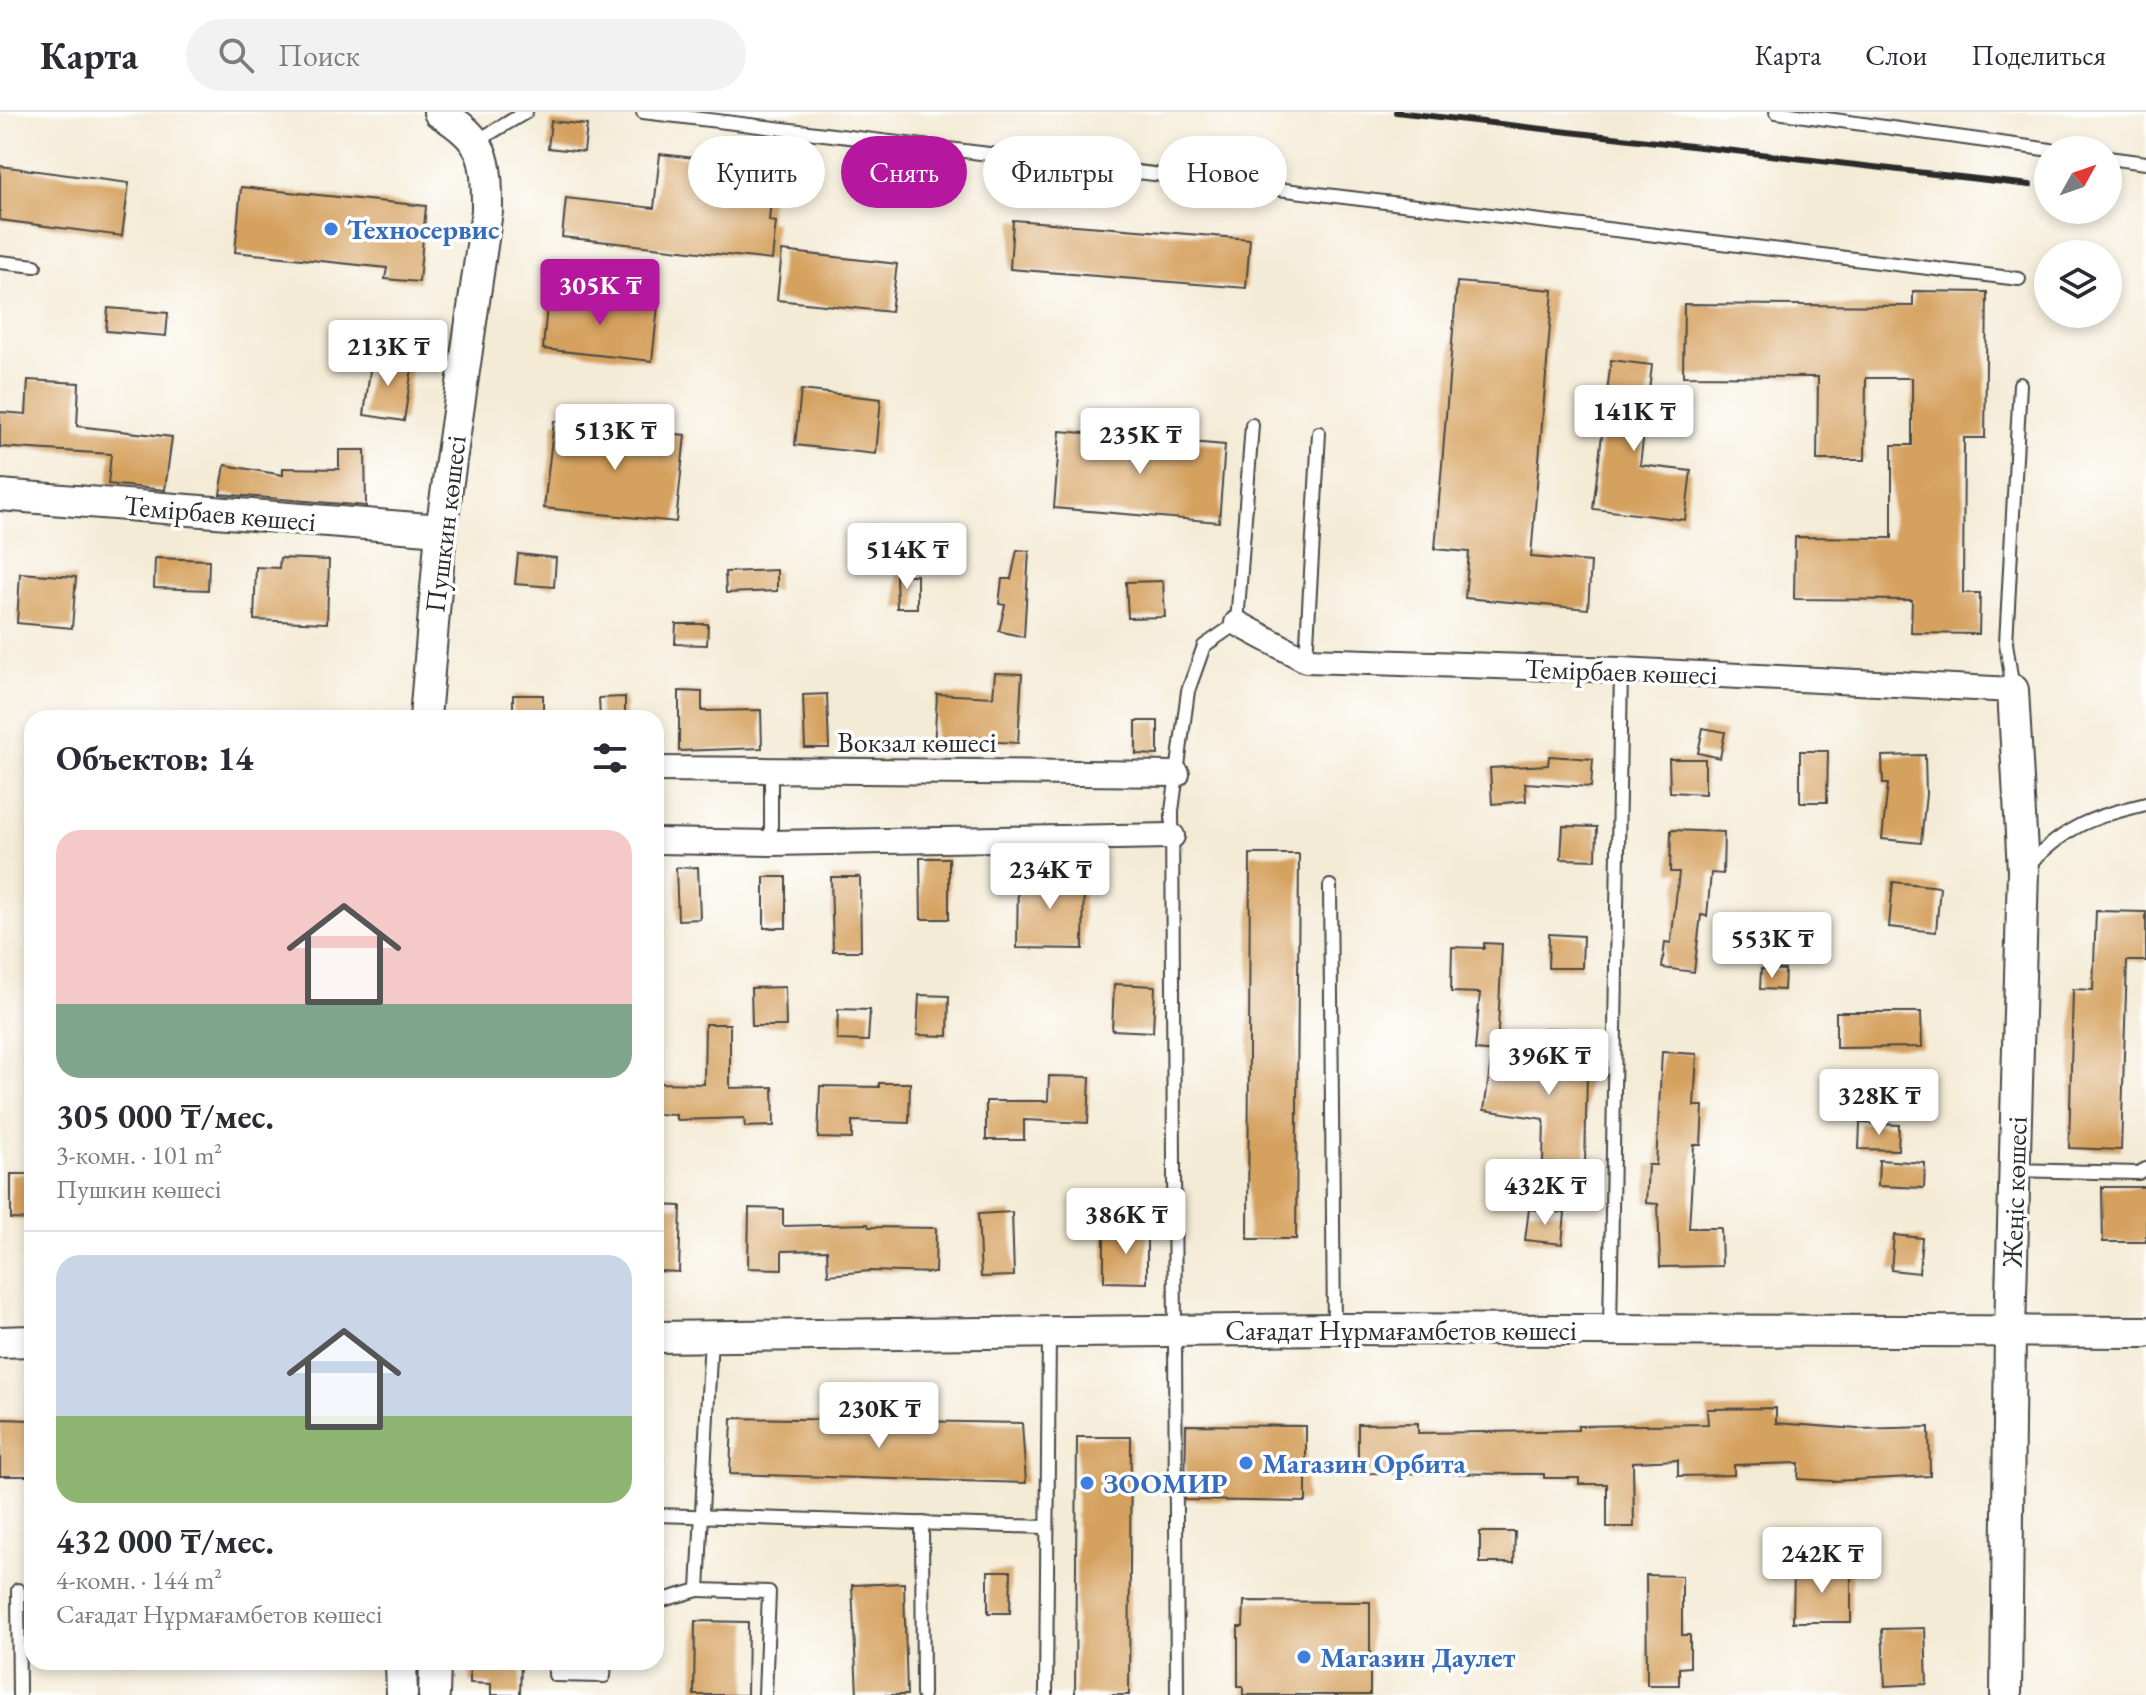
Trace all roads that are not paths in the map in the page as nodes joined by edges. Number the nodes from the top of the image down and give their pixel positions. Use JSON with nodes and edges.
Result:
{"nodes":[{"id":1,"x":439,"y":112,"type":"edge"},
{"id":2,"x":526,"y":112,"type":"edge"},
{"id":3,"x":643,"y":112,"type":"edge"},
{"id":4,"x":1776,"y":112,"type":"edge"},
{"id":5,"x":477,"y":141,"type":"junction"},
{"id":6,"x":2034,"y":148,"type":"edge"},
{"id":7,"x":2122,"y":160,"type":"edge"},
{"id":8,"x":2146,"y":163,"type":"edge"},
{"id":9,"x":0,"y":262,"type":"edge"},
{"id":10,"x":35,"y":266,"type":"dead end"},
{"id":11,"x":2019,"y":279,"type":"dead end"},
{"id":12,"x":2020,"y":384,"type":"dead end"},
{"id":13,"x":1252,"y":425,"type":"dead end"},
{"id":14,"x":1319,"y":433,"type":"dead end"},
{"id":15,"x":0,"y":495,"type":"edge"},
{"id":16,"x":441,"y":530,"type":"junction"},
{"id":17,"x":1237,"y":623,"type":"junction"},
{"id":18,"x":1306,"y":660,"type":"junction"},
{"id":19,"x":1621,"y":670,"type":"junction"},
{"id":20,"x":2013,"y":690,"type":"junction"},
{"id":21,"x":426,"y":710,"type":"edge"},
{"id":22,"x":664,"y":769,"type":"edge"},
{"id":23,"x":771,"y":771,"type":"junction"},
{"id":24,"x":1177,"y":774,"type":"junction"},
{"id":25,"x":2146,"y":804,"type":"edge"},
{"id":26,"x":1172,"y":836,"type":"junction"},
{"id":27,"x":664,"y":841,"type":"edge"},
{"id":28,"x":771,"y":843,"type":"junction"},
{"id":29,"x":2023,"y":870,"type":"junction"},
{"id":30,"x":1330,"y":886,"type":"dead end"},
{"id":31,"x":2146,"y":1169,"type":"edge"},
{"id":32,"x":2015,"y":1170,"type":"junction"},
{"id":33,"x":1334,"y":1329,"type":"junction"},
{"id":34,"x":1172,"y":1330,"type":"junction"},
{"id":35,"x":1610,"y":1330,"type":"junction"},
{"id":36,"x":2010,"y":1331,"type":"junction"},
{"id":37,"x":2146,"y":1332,"type":"edge"},
{"id":38,"x":1049,"y":1333,"type":"junction"},
{"id":39,"x":664,"y":1337,"type":"edge"},
{"id":40,"x":711,"y":1337,"type":"junction"},
{"id":41,"x":24,"y":1341,"type":"edge"},
{"id":42,"x":0,"y":1342,"type":"edge"},
{"id":43,"x":664,"y":1515,"type":"edge"},
{"id":44,"x":701,"y":1516,"type":"junction"},
{"id":45,"x":922,"y":1523,"type":"junction"},
{"id":46,"x":1045,"y":1527,"type":"junction"},
{"id":47,"x":18,"y":1590,"type":"dead end"},
{"id":48,"x":698,"y":1590,"type":"junction"},
{"id":49,"x":664,"y":1600,"type":"edge"},
{"id":50,"x":401,"y":1670,"type":"edge"},
{"id":51,"x":435,"y":1670,"type":"edge"},
{"id":52,"x":555,"y":1670,"type":"edge"},
{"id":53,"x":604,"y":1670,"type":"edge"},
{"id":54,"x":19,"y":1695,"type":"edge"},
{"id":55,"x":402,"y":1695,"type":"edge"},
{"id":56,"x":434,"y":1695,"type":"edge"},
{"id":57,"x":765,"y":1695,"type":"edge"},
{"id":58,"x":923,"y":1695,"type":"edge"},
{"id":59,"x":1046,"y":1695,"type":"edge"},
{"id":60,"x":1177,"y":1695,"type":"edge"},
{"id":61,"x":2006,"y":1695,"type":"edge"}],
"edges":[{"from":1,"to":5,"type":"street"},
{"from":2,"to":5,"type":"lane"},
{"from":3,"to":11,"type":"lane"},
{"from":4,"to":6,"type":"lane"},
{"from":5,"to":16,"type":"street","name":"Пушкин көшесі"},
{"from":7,"to":8,"type":"lane"},
{"from":9,"to":10,"type":"lane"},
{"from":12,"to":20,"type":"lane"},
{"from":13,"to":17,"type":"lane"},
{"from":14,"to":18,"type":"lane"},
{"from":15,"to":16,"type":"street","name":"Темірбаев көшесі"},
{"from":16,"to":21,"type":"street","name":"Пушкин көшесі"},
{"from":17,"to":18,"type":"street","name":"Темірбаев көшесі"},
{"from":17,"to":24,"type":"lane"},
{"from":18,"to":19,"type":"street","name":"Темірбаев көшесі"},
{"from":19,"to":20,"type":"street","name":"Темірбаев көшесі"},
{"from":19,"to":35,"type":"lane"},
{"from":20,"to":29,"type":"street","name":"Жеңіс көшесі"},
{"from":22,"to":23,"type":"street","name":"Вокзал көшесі"},
{"from":23,"to":24,"type":"street","name":"Вокзал көшесі"},
{"from":23,"to":28,"type":"lane"},
{"from":24,"to":26,"type":"lane"},
{"from":25,"to":29,"type":"lane"},
{"from":26,"to":28,"type":"street"},
{"from":26,"to":34,"type":"lane"},
{"from":27,"to":28,"type":"street"},
{"from":29,"to":32,"type":"street","name":"Жеңіс көшесі"},
{"from":30,"to":33,"type":"lane"},
{"from":31,"to":32,"type":"lane"},
{"from":32,"to":36,"type":"street","name":"Жеңіс көшесі"},
{"from":33,"to":34,"type":"street","name":"Сағадат Нұрмағамбетов көшесі"},
{"from":33,"to":35,"type":"street","name":"Сағадат Нұрмағамбетов көшесі"},
{"from":34,"to":38,"type":"street","name":"Сағадат Нұрмағамбетов көшесі"},
{"from":34,"to":60,"type":"lane"},
{"from":35,"to":36,"type":"street","name":"Сағадат Нұрмағамбетов көшесі"},
{"from":36,"to":37,"type":"street","name":"Сағадат Нұрмағамбетов көшесі"},
{"from":36,"to":61,"type":"street","name":"Жеңіс көшесі"},
{"from":38,"to":40,"type":"street","name":"Сағадат Нұрмағамбетов көшесі"},
{"from":38,"to":46,"type":"lane"},
{"from":39,"to":40,"type":"street","name":"Сағадат Нұрмағамбетов көшесі"},
{"from":40,"to":44,"type":"lane"},
{"from":41,"to":42,"type":"street"},
{"from":43,"to":44,"type":"lane"},
{"from":44,"to":45,"type":"lane"},
{"from":44,"to":48,"type":"lane"},
{"from":45,"to":46,"type":"lane"},
{"from":45,"to":58,"type":"lane"},
{"from":46,"to":59,"type":"lane"},
{"from":47,"to":54,"type":"lane"},
{"from":48,"to":49,"type":"lane"},
{"from":48,"to":57,"type":"lane"},
{"from":50,"to":55,"type":"street"},
{"from":51,"to":56,"type":"street"},
{"from":52,"to":53,"type":"lane"}]}
